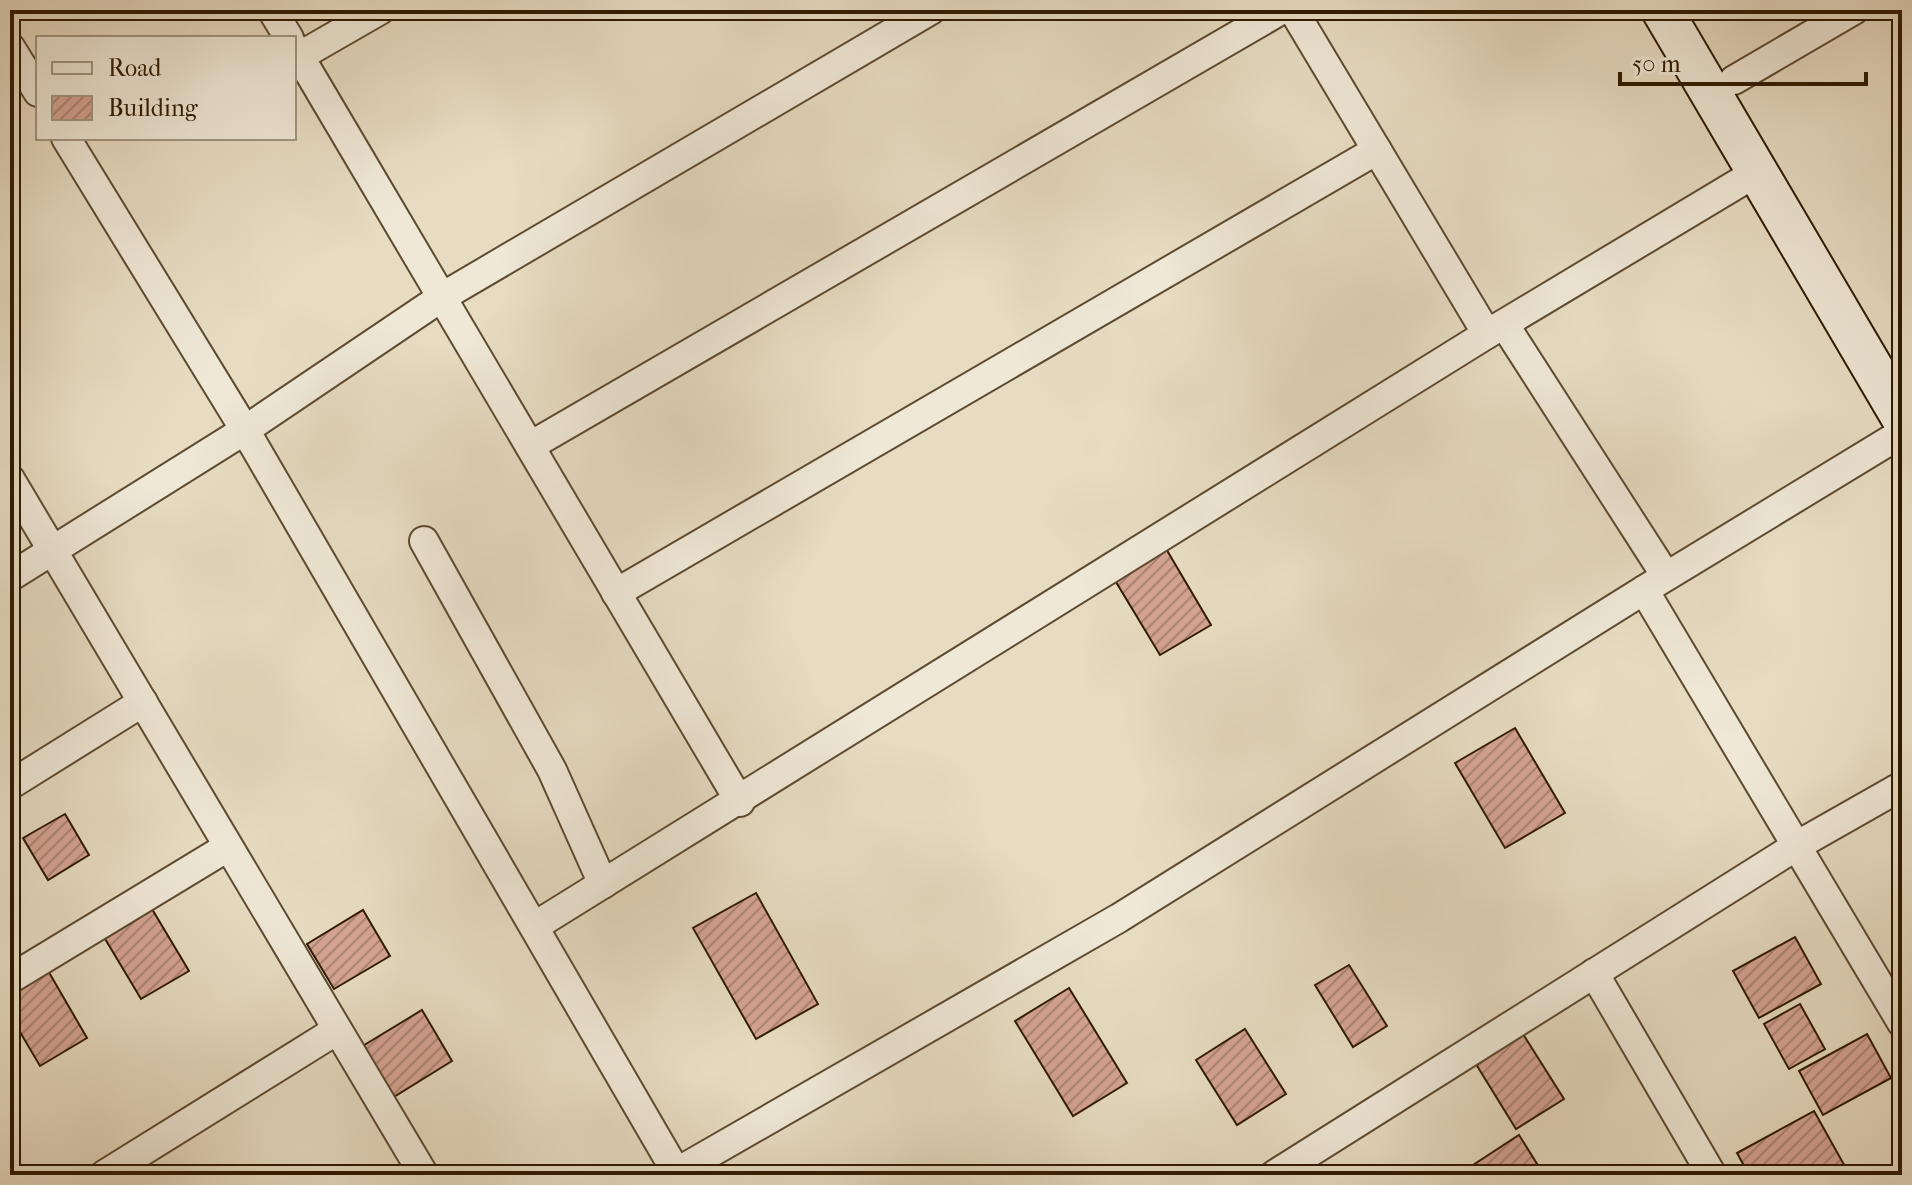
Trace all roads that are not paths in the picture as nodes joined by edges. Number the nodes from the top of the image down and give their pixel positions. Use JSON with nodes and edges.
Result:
{"nodes":[{"id":1,"x":272,"y":10,"type":"edge"},
{"id":2,"x":380,"y":10,"type":"edge"},
{"id":3,"x":931,"y":10,"type":"edge"},
{"id":4,"x":1281,"y":10,"type":"edge"},
{"id":5,"x":1293,"y":10,"type":"edge"},
{"id":6,"x":1662,"y":10,"type":"edge"},
{"id":7,"x":1693,"y":10,"type":"edge"},
{"id":8,"x":1854,"y":10,"type":"edge"},
{"id":9,"x":287,"y":36,"type":"edge"},
{"id":10,"x":296,"y":46,"type":"edge"},
{"id":11,"x":10,"y":47,"type":"edge"},
{"id":12,"x":296,"y":50,"type":"edge"},
{"id":13,"x":1734,"y":80,"type":"junction"},
{"id":14,"x":36,"y":89,"type":"edge"},
{"id":15,"x":67,"y":140,"type":"edge"},
{"id":16,"x":1377,"y":150,"type":"junction"},
{"id":17,"x":1757,"y":172,"type":"junction"},
{"id":18,"x":442,"y":297,"type":"junction"},
{"id":19,"x":1495,"y":329,"type":"junction"},
{"id":20,"x":1902,"y":364,"type":"edge"},
{"id":21,"x":1902,"y":418,"type":"edge"},
{"id":22,"x":245,"y":430,"type":"junction"},
{"id":23,"x":1902,"y":433,"type":"edge"},
{"id":24,"x":530,"y":446,"type":"junction"},
{"id":25,"x":10,"y":479,"type":"edge"},
{"id":26,"x":424,"y":541,"type":"dead end"},
{"id":27,"x":54,"y":549,"type":"junction"},
{"id":28,"x":10,"y":577,"type":"edge"},
{"id":29,"x":1655,"y":583,"type":"junction"},
{"id":30,"x":616,"y":593,"type":"junction"},
{"id":31,"x":143,"y":702,"type":"junction"},
{"id":32,"x":10,"y":785,"type":"edge"},
{"id":33,"x":1902,"y":786,"type":"edge"},
{"id":34,"x":740,"y":802,"type":"junction"},
{"id":35,"x":1798,"y":845,"type":"junction"},
{"id":36,"x":226,"y":848,"type":"junction"},
{"id":37,"x":603,"y":884,"type":"junction"},
{"id":38,"x":535,"y":926,"type":"junction"},
{"id":39,"x":1594,"y":973,"type":"junction"},
{"id":40,"x":10,"y":979,"type":"edge"},
{"id":41,"x":1902,"y":1023,"type":"edge"},
{"id":42,"x":337,"y":1030,"type":"junction"},
{"id":43,"x":676,"y":1174,"type":"edge"},
{"id":44,"x":1709,"y":1174,"type":"edge"},
{"id":45,"x":104,"y":1175,"type":"edge"},
{"id":46,"x":424,"y":1175,"type":"edge"},
{"id":47,"x":1274,"y":1175,"type":"edge"}],
"edges":[{"from":1,"to":9,"type":"street"},
{"from":2,"to":10,"type":"street"},
{"from":3,"to":18,"type":"street"},
{"from":4,"to":24,"type":"street"},
{"from":5,"to":16,"type":"street"},
{"from":6,"to":17,"type":"street"},
{"from":7,"to":13,"type":"street"},
{"from":8,"to":13,"type":"street"},
{"from":11,"to":14,"type":"street"},
{"from":12,"to":18,"type":"street"},
{"from":13,"to":20,"type":"street"},
{"from":15,"to":22,"type":"street"},
{"from":16,"to":19,"type":"street"},
{"from":16,"to":30,"type":"street"},
{"from":17,"to":19,"type":"street"},
{"from":17,"to":21,"type":"street"},
{"from":18,"to":22,"type":"street"},
{"from":18,"to":24,"type":"street"},
{"from":19,"to":29,"type":"street"},
{"from":19,"to":34,"type":"street"},
{"from":22,"to":27,"type":"street"},
{"from":22,"to":38,"type":"street"},
{"from":23,"to":29,"type":"street"},
{"from":24,"to":30,"type":"street"},
{"from":25,"to":27,"type":"street"},
{"from":26,"to":37,"type":"street"},
{"from":27,"to":28,"type":"street"},
{"from":27,"to":31,"type":"street"},
{"from":29,"to":35,"type":"street"},
{"from":29,"to":43,"type":"street"},
{"from":30,"to":34,"type":"street"},
{"from":31,"to":32,"type":"street"},
{"from":31,"to":36,"type":"street"},
{"from":33,"to":35,"type":"street"},
{"from":34,"to":37,"type":"street"},
{"from":35,"to":39,"type":"street"},
{"from":35,"to":41,"type":"street"},
{"from":36,"to":40,"type":"street"},
{"from":36,"to":42,"type":"street"},
{"from":37,"to":38,"type":"street"},
{"from":38,"to":43,"type":"street"},
{"from":39,"to":44,"type":"street"},
{"from":39,"to":47,"type":"street"},
{"from":42,"to":45,"type":"street"},
{"from":42,"to":46,"type":"street"}]}
